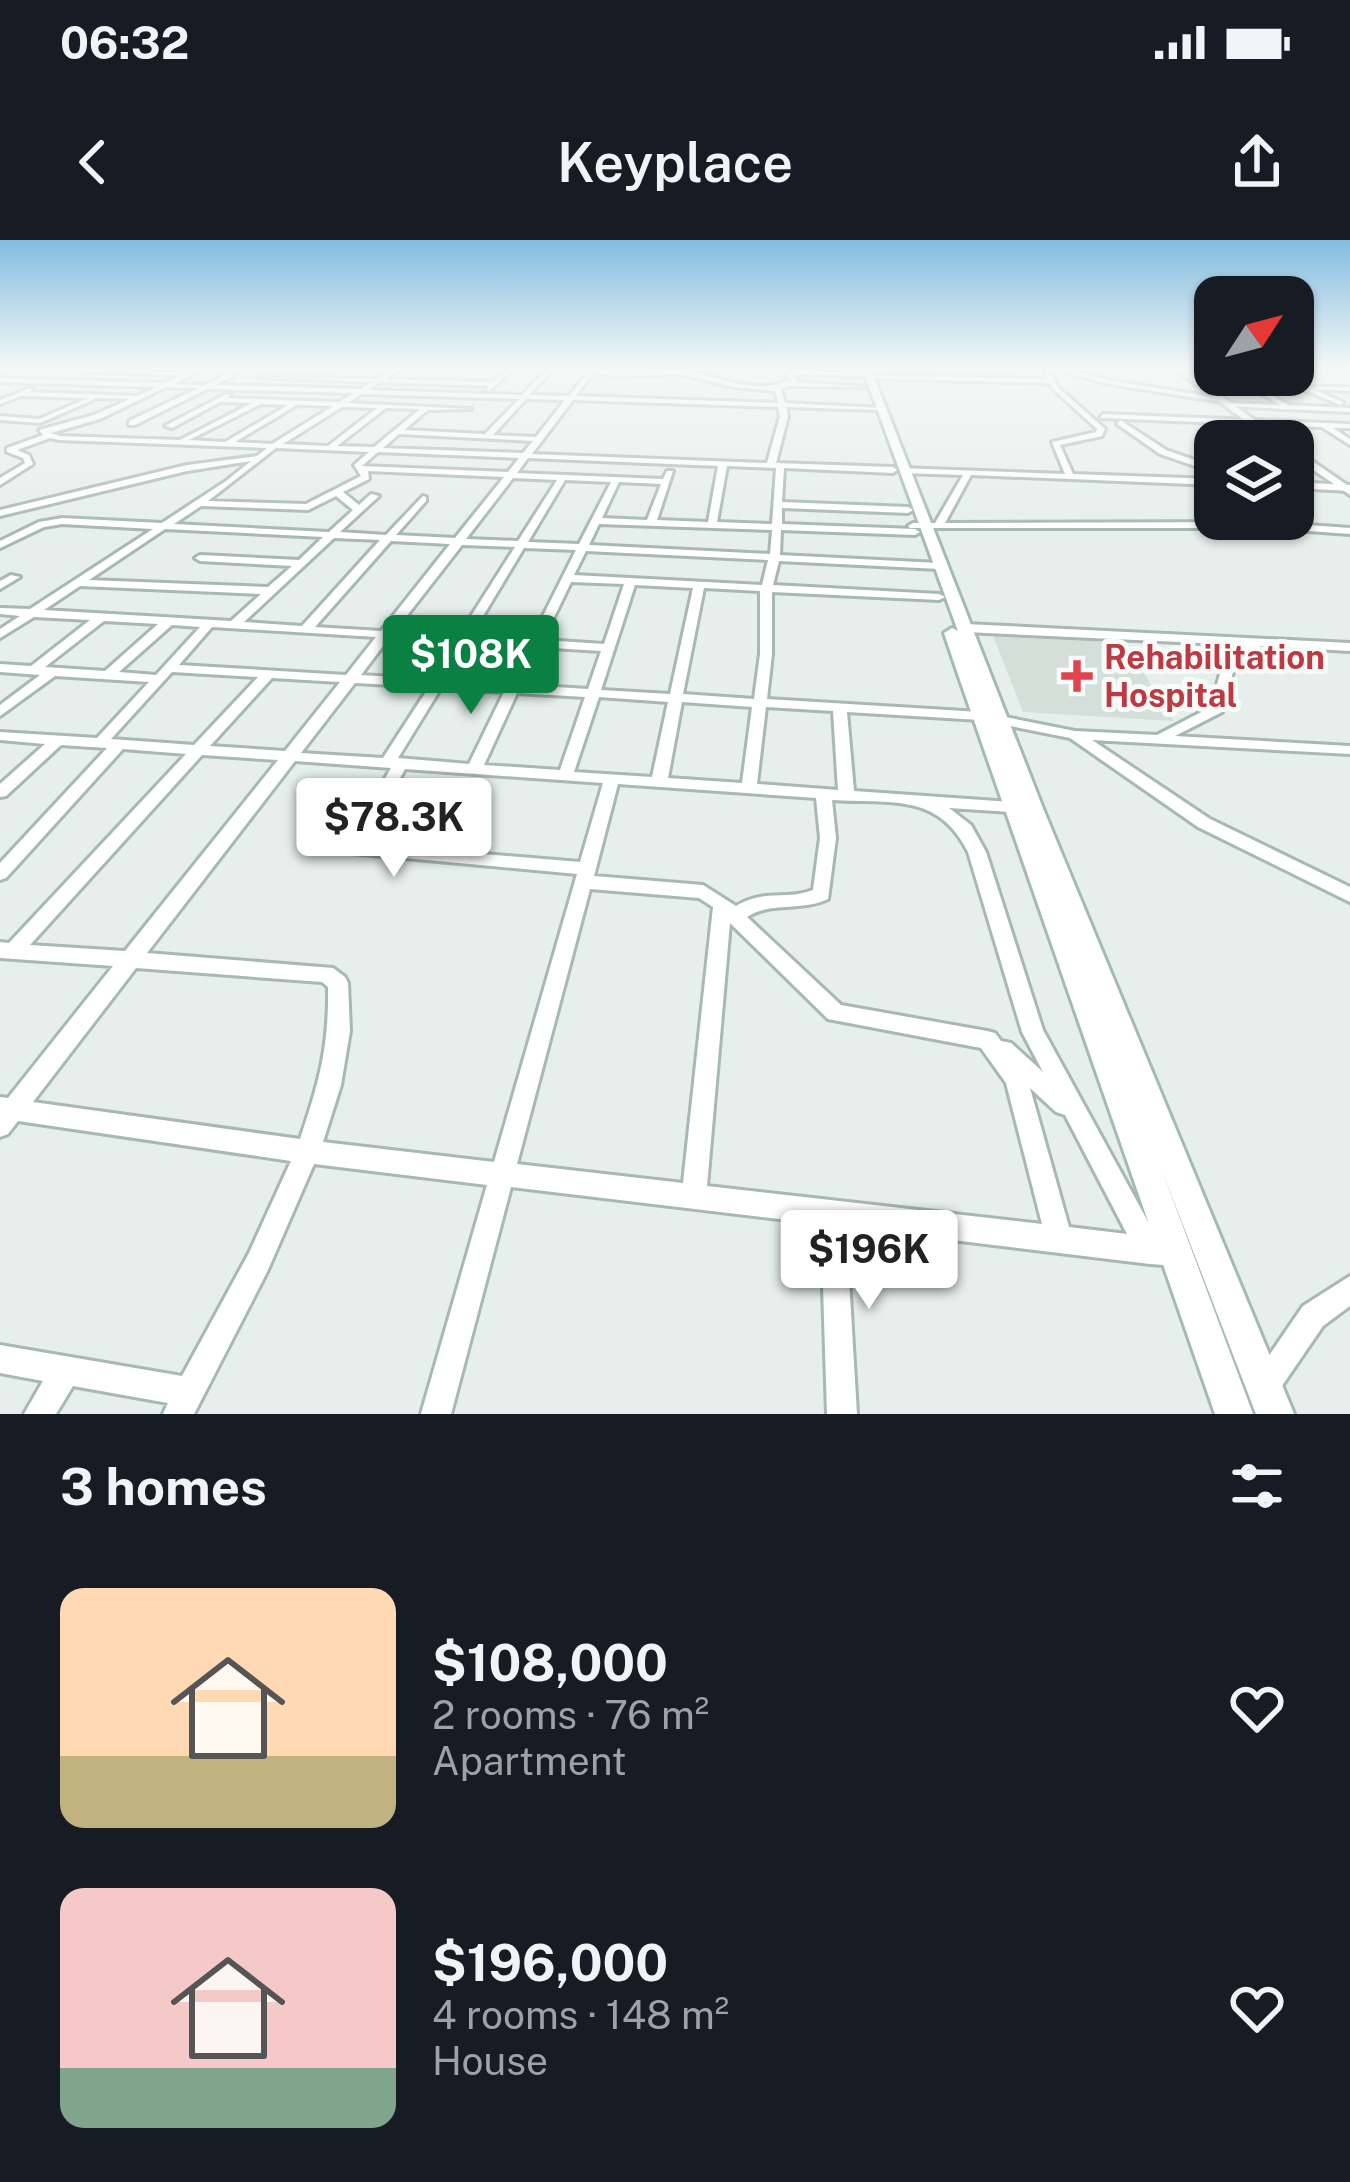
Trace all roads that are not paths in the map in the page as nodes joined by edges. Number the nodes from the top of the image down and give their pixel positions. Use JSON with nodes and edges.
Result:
{"nodes":[{"id":1,"x":15,"y":422,"type":"edge"},
{"id":2,"x":57,"y":422,"type":"edge"},
{"id":3,"x":85,"y":422,"type":"edge"},
{"id":4,"x":134,"y":422,"type":"edge"},
{"id":5,"x":177,"y":422,"type":"edge"},
{"id":6,"x":220,"y":422,"type":"edge"},
{"id":7,"x":264,"y":422,"type":"edge"},
{"id":8,"x":312,"y":422,"type":"edge"},
{"id":9,"x":364,"y":422,"type":"edge"},
{"id":10,"x":410,"y":422,"type":"edge"},
{"id":11,"x":453,"y":422,"type":"edge"},
{"id":12,"x":500,"y":422,"type":"edge"},
{"id":13,"x":549,"y":422,"type":"edge"},
{"id":14,"x":783,"y":422,"type":"edge"},
{"id":15,"x":881,"y":422,"type":"edge"},
{"id":16,"x":1090,"y":422,"type":"edge"},
{"id":17,"x":1118,"y":422,"type":"edge"},
{"id":18,"x":1320,"y":422,"type":"edge"},
{"id":19,"x":1350,"y":424,"type":"edge"},
{"id":20,"x":1314,"y":425,"type":"edge"},
{"id":21,"x":1324,"y":425,"type":"junction"},
{"id":22,"x":169,"y":426,"type":"junction"},
{"id":23,"x":209,"y":427,"type":"junction"},
{"id":24,"x":44,"y":430,"type":"junction"},
{"id":25,"x":398,"y":432,"type":"junction"},
{"id":26,"x":440,"y":434,"type":"junction"},
{"id":27,"x":487,"y":436,"type":"junction"},
{"id":28,"x":536,"y":439,"type":"junction"},
{"id":29,"x":181,"y":441,"type":"junction"},
{"id":30,"x":227,"y":443,"type":"junction"},
{"id":31,"x":1350,"y":443,"type":"edge"},
{"id":32,"x":274,"y":446,"type":"junction"},
{"id":33,"x":331,"y":448,"type":"junction"},
{"id":34,"x":375,"y":450,"type":"junction"},
{"id":35,"x":522,"y":456,"type":"junction"},
{"id":36,"x":255,"y":458,"type":"junction"},
{"id":37,"x":675,"y":461,"type":"junction"},
{"id":38,"x":723,"y":463,"type":"junction"},
{"id":39,"x":1194,"y":463,"type":"edge"},
{"id":40,"x":776,"y":465,"type":"junction"},
{"id":41,"x":1314,"y":466,"type":"edge"},
{"id":42,"x":363,"y":470,"type":"junction"},
{"id":43,"x":898,"y":470,"type":"junction"},
{"id":44,"x":969,"y":472,"type":"junction"},
{"id":45,"x":506,"y":475,"type":"junction"},
{"id":46,"x":1070,"y":476,"type":"junction"},
{"id":47,"x":563,"y":477,"type":"junction"},
{"id":48,"x":616,"y":480,"type":"junction"},
{"id":49,"x":1194,"y":481,"type":"edge"},
{"id":50,"x":0,"y":482,"type":"edge"},
{"id":51,"x":666,"y":482,"type":"junction"},
{"id":52,"x":1314,"y":487,"type":"edge"},
{"id":53,"x":1348,"y":489,"type":"edge"},
{"id":54,"x":337,"y":492,"type":"junction"},
{"id":55,"x":374,"y":496,"type":"dead end"},
{"id":56,"x":423,"y":499,"type":"dead end"},
{"id":57,"x":198,"y":503,"type":"junction"},
{"id":58,"x":777,"y":505,"type":"junction"},
{"id":59,"x":359,"y":510,"type":"junction"},
{"id":60,"x":0,"y":513,"type":"edge"},
{"id":61,"x":595,"y":521,"type":"junction"},
{"id":62,"x":651,"y":523,"type":"junction"},
{"id":63,"x":920,"y":524,"type":"junction"},
{"id":64,"x":158,"y":526,"type":"junction"},
{"id":65,"x":712,"y":526,"type":"junction"},
{"id":66,"x":777,"y":528,"type":"junction"},
{"id":67,"x":1350,"y":532,"type":"edge"},
{"id":68,"x":333,"y":536,"type":"junction"},
{"id":69,"x":391,"y":538,"type":"junction"},
{"id":70,"x":456,"y":542,"type":"junction"},
{"id":71,"x":0,"y":545,"type":"edge"},
{"id":72,"x":521,"y":545,"type":"junction"},
{"id":73,"x":581,"y":548,"type":"junction"},
{"id":74,"x":775,"y":555,"type":"junction"},
{"id":75,"x":200,"y":558,"type":"dead end"},
{"id":76,"x":303,"y":563,"type":"junction"},
{"id":77,"x":932,"y":564,"type":"junction"},
{"id":78,"x":15,"y":577,"type":"dead end"},
{"id":79,"x":566,"y":578,"type":"junction"},
{"id":80,"x":631,"y":581,"type":"junction"},
{"id":81,"x":79,"y":583,"type":"junction"},
{"id":82,"x":699,"y":584,"type":"junction"},
{"id":83,"x":0,"y":586,"type":"edge"},
{"id":84,"x":766,"y":589,"type":"junction"},
{"id":85,"x":273,"y":591,"type":"junction"},
{"id":86,"x":939,"y":596,"type":"junction"},
{"id":87,"x":0,"y":611,"type":"edge"},
{"id":88,"x":32,"y":613,"type":"junction"},
{"id":89,"x":101,"y":617,"type":"junction"},
{"id":90,"x":169,"y":621,"type":"junction"},
{"id":91,"x":210,"y":623,"type":"junction"},
{"id":92,"x":234,"y":625,"type":"junction"},
{"id":93,"x":964,"y":628,"type":"junction"},
{"id":94,"x":306,"y":629,"type":"junction"},
{"id":95,"x":0,"y":634,"type":"edge"},
{"id":96,"x":381,"y":636,"type":"junction"},
{"id":97,"x":463,"y":639,"type":"junction"},
{"id":98,"x":535,"y":643,"type":"junction"},
{"id":99,"x":1261,"y":643,"type":"junction"},
{"id":100,"x":1350,"y":647,"type":"edge"},
{"id":101,"x":610,"y":648,"type":"junction"},
{"id":102,"x":0,"y":668,"type":"edge"},
{"id":103,"x":34,"y":670,"type":"junction"},
{"id":104,"x":51,"y":672,"type":"junction"},
{"id":105,"x":270,"y":672,"type":"junction"},
{"id":106,"x":164,"y":673,"type":"junction"},
{"id":107,"x":107,"y":676,"type":"junction"},
{"id":108,"x":351,"y":678,"type":"junction"},
{"id":109,"x":438,"y":683,"type":"junction"},
{"id":110,"x":513,"y":687,"type":"junction"},
{"id":111,"x":593,"y":693,"type":"junction"},
{"id":112,"x":674,"y":698,"type":"junction"},
{"id":113,"x":759,"y":704,"type":"junction"},
{"id":114,"x":840,"y":710,"type":"junction"},
{"id":115,"x":0,"y":712,"type":"edge"},
{"id":116,"x":990,"y":717,"type":"junction"},
{"id":117,"x":1076,"y":735,"type":"junction"},
{"id":118,"x":0,"y":736,"type":"edge"},
{"id":119,"x":59,"y":739,"type":"junction"},
{"id":120,"x":1158,"y":739,"type":"junction"},
{"id":121,"x":111,"y":742,"type":"junction"},
{"id":122,"x":196,"y":748,"type":"junction"},
{"id":123,"x":290,"y":753,"type":"junction"},
{"id":124,"x":1350,"y":754,"type":"edge"},
{"id":125,"x":395,"y":762,"type":"junction"},
{"id":126,"x":475,"y":768,"type":"junction"},
{"id":127,"x":566,"y":774,"type":"junction"},
{"id":128,"x":612,"y":778,"type":"junction"},
{"id":129,"x":659,"y":782,"type":"junction"},
{"id":130,"x":749,"y":788,"type":"junction"},
{"id":131,"x":0,"y":792,"type":"edge"},
{"id":132,"x":824,"y":794,"type":"junction"},
{"id":133,"x":846,"y":795,"type":"junction"},
{"id":134,"x":930,"y":801,"type":"junction"},
{"id":135,"x":1011,"y":807,"type":"junction"},
{"id":136,"x":0,"y":874,"type":"edge"},
{"id":137,"x":585,"y":876,"type":"junction"},
{"id":138,"x":1350,"y":896,"type":"edge"},
{"id":139,"x":728,"y":910,"type":"junction"},
{"id":140,"x":6,"y":950,"type":"edge"},
{"id":141,"x":129,"y":958,"type":"junction"},
{"id":142,"x":987,"y":1040,"type":"junction"},
{"id":143,"x":4,"y":1114,"type":"edge"},
{"id":144,"x":1073,"y":1114,"type":"junction"},
{"id":145,"x":310,"y":1152,"type":"junction"},
{"id":146,"x":502,"y":1174,"type":"junction"},
{"id":147,"x":694,"y":1197,"type":"junction"},
{"id":148,"x":833,"y":1214,"type":"junction"},
{"id":149,"x":1059,"y":1239,"type":"junction"},
{"id":150,"x":1162,"y":1251,"type":"junction"},
{"id":151,"x":1212,"y":1258,"type":"junction"},
{"id":152,"x":1350,"y":1288,"type":"edge"},
{"id":153,"x":0,"y":1359,"type":"edge"},
{"id":154,"x":66,"y":1371,"type":"junction"},
{"id":155,"x":1264,"y":1386,"type":"junction"},
{"id":156,"x":184,"y":1403,"type":"edge"},
{"id":157,"x":39,"y":1414,"type":"edge"},
{"id":158,"x":436,"y":1414,"type":"edge"},
{"id":159,"x":842,"y":1414,"type":"edge"},
{"id":160,"x":1234,"y":1414,"type":"edge"},
{"id":161,"x":1276,"y":1414,"type":"edge"}],
"edges":[{"from":1,"to":24,"type":"street"},
{"from":2,"to":24,"type":"street"},
{"from":3,"to":24,"type":"street"},
{"from":4,"to":22,"type":"street"},
{"from":5,"to":22,"type":"street"},
{"from":6,"to":23,"type":"street"},
{"from":7,"to":30,"type":"street"},
{"from":8,"to":32,"type":"street"},
{"from":9,"to":33,"type":"street"},
{"from":10,"to":25,"type":"street"},
{"from":11,"to":26,"type":"street"},
{"from":12,"to":27,"type":"street"},
{"from":13,"to":28,"type":"street"},
{"from":14,"to":40,"type":"street"},
{"from":15,"to":43,"type":"main road"},
{"from":16,"to":46,"type":"street"},
{"from":17,"to":39,"type":"street"},
{"from":18,"to":21,"type":"street"},
{"from":19,"to":21,"type":"street"},
{"from":20,"to":21,"type":"street"},
{"from":21,"to":31,"type":"street"},
{"from":22,"to":23,"type":"street"},
{"from":23,"to":29,"type":"street"},
{"from":24,"to":29,"type":"street"},
{"from":24,"to":50,"type":"street"},
{"from":25,"to":26,"type":"street"},
{"from":25,"to":34,"type":"street"},
{"from":26,"to":27,"type":"street"},
{"from":27,"to":28,"type":"street"},
{"from":28,"to":35,"type":"street"},
{"from":29,"to":30,"type":"street"},
{"from":30,"to":32,"type":"street"},
{"from":32,"to":33,"type":"street"},
{"from":32,"to":36,"type":"street"},
{"from":33,"to":34,"type":"street"},
{"from":34,"to":35,"type":"street"},
{"from":34,"to":42,"type":"street"},
{"from":35,"to":37,"type":"street"},
{"from":35,"to":45,"type":"street"},
{"from":36,"to":57,"type":"street"},
{"from":36,"to":60,"type":"street"},
{"from":37,"to":38,"type":"street"},
{"from":37,"to":51,"type":"street"},
{"from":38,"to":40,"type":"street"},
{"from":38,"to":65,"type":"street"},
{"from":40,"to":43,"type":"street"},
{"from":40,"to":58,"type":"street"},
{"from":41,"to":53,"type":"main road"},
{"from":42,"to":45,"type":"street"},
{"from":42,"to":54,"type":"street"},
{"from":43,"to":44,"type":"street"},
{"from":43,"to":63,"type":"main road"},
{"from":44,"to":46,"type":"street"},
{"from":44,"to":63,"type":"street"},
{"from":45,"to":47,"type":"street"},
{"from":45,"to":70,"type":"street"},
{"from":46,"to":49,"type":"street"},
{"from":47,"to":48,"type":"street"},
{"from":47,"to":72,"type":"street"},
{"from":48,"to":51,"type":"street"},
{"from":48,"to":61,"type":"street"},
{"from":51,"to":62,"type":"street"},
{"from":52,"to":53,"type":"street"},
{"from":54,"to":57,"type":"street"},
{"from":54,"to":59,"type":"street"},
{"from":55,"to":59,"type":"street"},
{"from":56,"to":69,"type":"street"},
{"from":57,"to":64,"type":"street"},
{"from":58,"to":63,"type":"street"},
{"from":58,"to":66,"type":"street"},
{"from":59,"to":68,"type":"street"},
{"from":61,"to":62,"type":"street"},
{"from":61,"to":73,"type":"street"},
{"from":62,"to":65,"type":"street"},
{"from":63,"to":66,"type":"street"},
{"from":63,"to":67,"type":"street"},
{"from":63,"to":77,"type":"main road"},
{"from":64,"to":68,"type":"street"},
{"from":64,"to":71,"type":"street"},
{"from":64,"to":81,"type":"street"},
{"from":65,"to":66,"type":"street"},
{"from":66,"to":74,"type":"street"},
{"from":68,"to":69,"type":"street"},
{"from":68,"to":76,"type":"street"},
{"from":69,"to":70,"type":"street"},
{"from":69,"to":94,"type":"street"},
{"from":70,"to":72,"type":"street"},
{"from":70,"to":96,"type":"street"},
{"from":72,"to":73,"type":"street"},
{"from":72,"to":97,"type":"street"},
{"from":73,"to":74,"type":"street"},
{"from":73,"to":79,"type":"street"},
{"from":74,"to":77,"type":"street"},
{"from":74,"to":84,"type":"street"},
{"from":75,"to":76,"type":"street"},
{"from":76,"to":85,"type":"street"},
{"from":77,"to":86,"type":"main road"},
{"from":77,"to":93,"type":"main road"},
{"from":78,"to":83,"type":"street"},
{"from":79,"to":80,"type":"street"},
{"from":79,"to":98,"type":"street"},
{"from":80,"to":82,"type":"street"},
{"from":80,"to":101,"type":"street"},
{"from":81,"to":85,"type":"street"},
{"from":81,"to":88,"type":"street"},
{"from":82,"to":84,"type":"street"},
{"from":82,"to":112,"type":"street"},
{"from":84,"to":86,"type":"street"},
{"from":84,"to":113,"type":"street"},
{"from":85,"to":92,"type":"street"},
{"from":86,"to":116,"type":"main road"},
{"from":87,"to":88,"type":"street"},
{"from":88,"to":89,"type":"street"},
{"from":88,"to":95,"type":"street"},
{"from":89,"to":90,"type":"street"},
{"from":89,"to":103,"type":"street"},
{"from":90,"to":91,"type":"street"},
{"from":90,"to":107,"type":"street"},
{"from":91,"to":92,"type":"street"},
{"from":91,"to":106,"type":"street"},
{"from":92,"to":94,"type":"street"},
{"from":93,"to":99,"type":"street"},
{"from":93,"to":116,"type":"main road"},
{"from":94,"to":96,"type":"street"},
{"from":96,"to":97,"type":"street"},
{"from":96,"to":108,"type":"street"},
{"from":97,"to":98,"type":"street"},
{"from":98,"to":101,"type":"street"},
{"from":99,"to":100,"type":"street"},
{"from":99,"to":120,"type":"street"},
{"from":101,"to":111,"type":"street"},
{"from":102,"to":103,"type":"street"},
{"from":103,"to":104,"type":"street"},
{"from":104,"to":107,"type":"street"},
{"from":104,"to":115,"type":"street"},
{"from":105,"to":106,"type":"street"},
{"from":105,"to":108,"type":"street"},
{"from":105,"to":122,"type":"street"},
{"from":106,"to":107,"type":"street"},
{"from":106,"to":121,"type":"street"},
{"from":108,"to":109,"type":"street"},
{"from":108,"to":123,"type":"street"},
{"from":109,"to":110,"type":"street"},
{"from":109,"to":125,"type":"street"},
{"from":110,"to":111,"type":"street"},
{"from":110,"to":126,"type":"street"},
{"from":111,"to":112,"type":"street"},
{"from":111,"to":127,"type":"street"},
{"from":112,"to":113,"type":"street"},
{"from":112,"to":129,"type":"street"},
{"from":113,"to":114,"type":"street"},
{"from":113,"to":130,"type":"street"},
{"from":114,"to":116,"type":"street"},
{"from":114,"to":133,"type":"street"},
{"from":116,"to":117,"type":"street"},
{"from":116,"to":135,"type":"main road"},
{"from":116,"to":151,"type":"main road"},
{"from":117,"to":120,"type":"street"},
{"from":117,"to":138,"type":"street"},
{"from":118,"to":119,"type":"street"},
{"from":119,"to":121,"type":"street"},
{"from":119,"to":131,"type":"street"},
{"from":120,"to":124,"type":"street"},
{"from":121,"to":122,"type":"street"},
{"from":121,"to":136,"type":"street"},
{"from":122,"to":123,"type":"street"},
{"from":122,"to":140,"type":"street"},
{"from":123,"to":125,"type":"street"},
{"from":123,"to":141,"type":"street"},
{"from":125,"to":126,"type":"street"},
{"from":125,"to":137,"type":"street"},
{"from":126,"to":127,"type":"street"},
{"from":127,"to":128,"type":"street"},
{"from":128,"to":129,"type":"street"},
{"from":128,"to":137,"type":"street"},
{"from":129,"to":130,"type":"street"},
{"from":130,"to":132,"type":"street"},
{"from":132,"to":133,"type":"street"},
{"from":132,"to":139,"type":"street"},
{"from":133,"to":134,"type":"street"},
{"from":134,"to":135,"type":"street"},
{"from":134,"to":144,"type":"street"},
{"from":135,"to":150,"type":"main road"},
{"from":137,"to":139,"type":"street"},
{"from":137,"to":146,"type":"street"},
{"from":139,"to":142,"type":"street"},
{"from":139,"to":147,"type":"street"},
{"from":140,"to":141,"type":"street"},
{"from":141,"to":143,"type":"street"},
{"from":141,"to":145,"type":"street"},
{"from":142,"to":144,"type":"street"},
{"from":142,"to":149,"type":"street"},
{"from":143,"to":145,"type":"street"},
{"from":144,"to":150,"type":"street"},
{"from":145,"to":146,"type":"street"},
{"from":145,"to":156,"type":"street"},
{"from":146,"to":147,"type":"street"},
{"from":146,"to":158,"type":"street"},
{"from":147,"to":148,"type":"street"},
{"from":148,"to":149,"type":"street"},
{"from":148,"to":159,"type":"street"},
{"from":149,"to":150,"type":"street"},
{"from":150,"to":151,"type":"street"},
{"from":150,"to":160,"type":"main road"},
{"from":151,"to":155,"type":"main road"},
{"from":152,"to":155,"type":"street"},
{"from":153,"to":154,"type":"street"},
{"from":154,"to":156,"type":"street"},
{"from":154,"to":157,"type":"street"},
{"from":155,"to":161,"type":"main road"}]}
